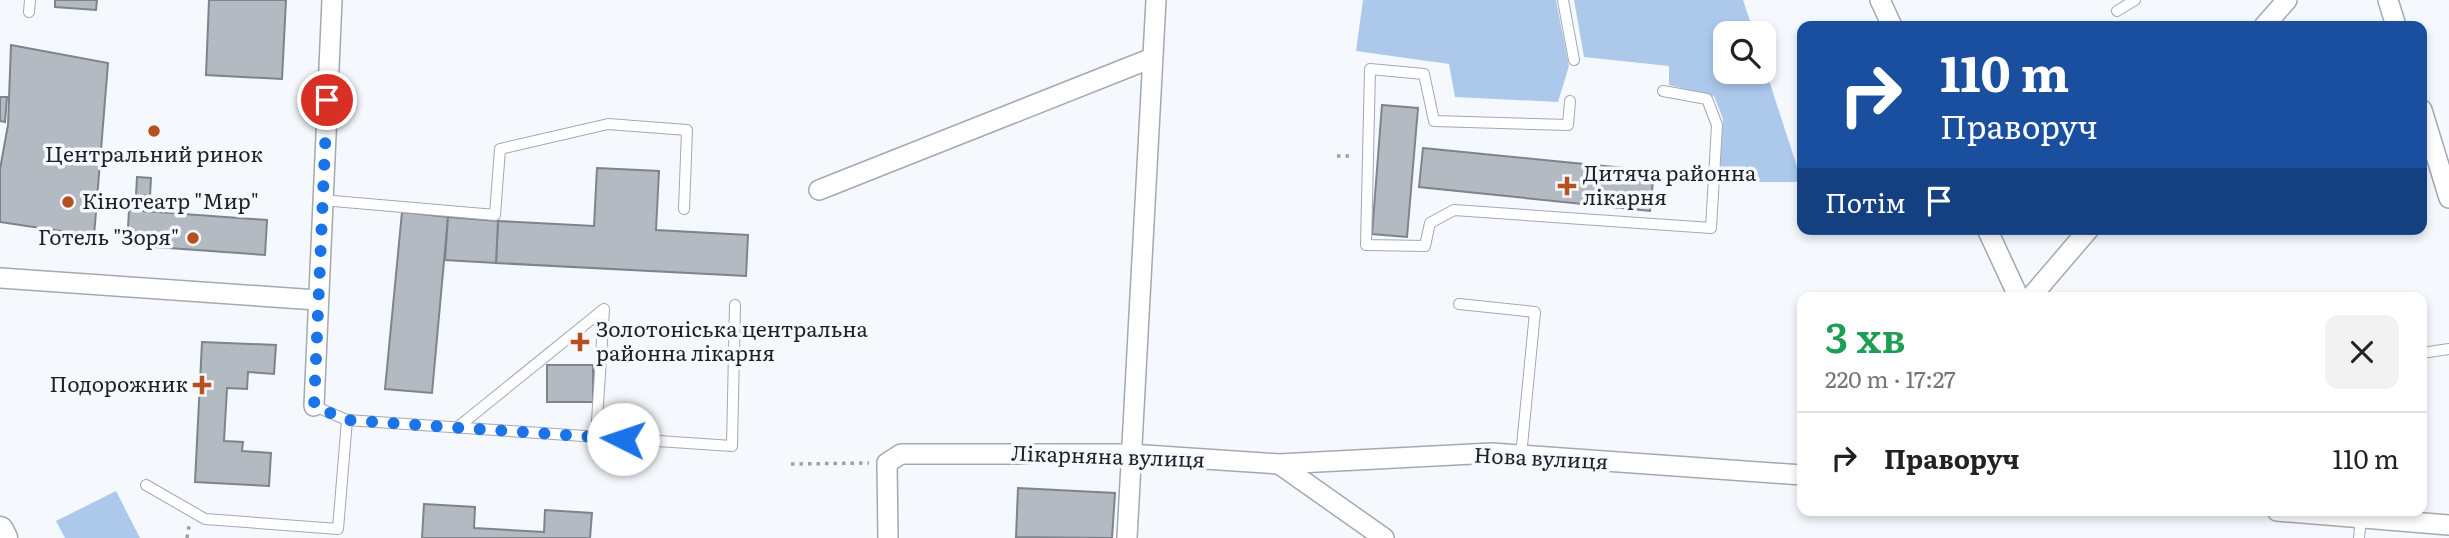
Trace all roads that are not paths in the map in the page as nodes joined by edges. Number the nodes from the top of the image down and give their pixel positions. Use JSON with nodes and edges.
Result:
{"nodes":[{"id":1,"x":30,"y":0,"type":"edge"},
{"id":2,"x":332,"y":0,"type":"edge"},
{"id":3,"x":1156,"y":0,"type":"edge"},
{"id":4,"x":1563,"y":0,"type":"edge"},
{"id":5,"x":1880,"y":0,"type":"edge"},
{"id":6,"x":2135,"y":0,"type":"edge"},
{"id":7,"x":2287,"y":0,"type":"edge"},
{"id":8,"x":2388,"y":0,"type":"edge"},
{"id":9,"x":2117,"y":11,"type":"dead end"},
{"id":10,"x":29,"y":12,"type":"dead end"},
{"id":11,"x":1890,"y":21,"type":"edge"},
{"id":12,"x":2268,"y":21,"type":"edge"},
{"id":13,"x":2394,"y":21,"type":"edge"},
{"id":14,"x":1152,"y":58,"type":"junction"},
{"id":15,"x":1574,"y":60,"type":"dead end"},
{"id":16,"x":1663,"y":91,"type":"dead end"},
{"id":17,"x":1570,"y":101,"type":"dead end"},
{"id":18,"x":2427,"y":126,"type":"edge"},
{"id":19,"x":819,"y":190,"type":"dead end"},
{"id":20,"x":2449,"y":198,"type":"edge"},
{"id":21,"x":322,"y":200,"type":"junction"},
{"id":22,"x":684,"y":209,"type":"dead end"},
{"id":23,"x":1990,"y":235,"type":"edge"},
{"id":24,"x":2084,"y":235,"type":"edge"},
{"id":25,"x":0,"y":278,"type":"edge"},
{"id":26,"x":2016,"y":292,"type":"edge"},
{"id":27,"x":2035,"y":292,"type":"edge"},
{"id":28,"x":317,"y":300,"type":"junction"},
{"id":29,"x":1459,"y":304,"type":"dead end"},
{"id":30,"x":735,"y":305,"type":"dead end"},
{"id":31,"x":2449,"y":349,"type":"edge"},
{"id":32,"x":2427,"y":352,"type":"edge"},
{"id":33,"x":314,"y":406,"type":"joint"},
{"id":34,"x":347,"y":420,"type":"junction"},
{"id":35,"x":458,"y":428,"type":"junction"},
{"id":36,"x":596,"y":437,"type":"junction"},
{"id":37,"x":1130,"y":453,"type":"junction"},
{"id":38,"x":1520,"y":457,"type":"junction"},
{"id":39,"x":1279,"y":464,"type":"junction"},
{"id":40,"x":1797,"y":475,"type":"edge"},
{"id":41,"x":146,"y":485,"type":"dead end"},
{"id":42,"x":2337,"y":516,"type":"edge"},
{"id":43,"x":2361,"y":518,"type":"junction"},
{"id":44,"x":2449,"y":526,"type":"edge"},
{"id":45,"x":0,"y":530,"type":"edge"},
{"id":46,"x":4,"y":538,"type":"edge"},
{"id":47,"x":888,"y":538,"type":"edge"},
{"id":48,"x":1127,"y":538,"type":"edge"},
{"id":49,"x":1384,"y":538,"type":"edge"},
{"id":50,"x":2359,"y":538,"type":"edge"}],
"edges":[{"from":1,"to":10,"type":"lane"},
{"from":2,"to":21,"type":"street"},
{"from":3,"to":14,"type":"street"},
{"from":4,"to":15,"type":"lane"},
{"from":5,"to":11,"type":"street"},
{"from":6,"to":9,"type":"lane"},
{"from":7,"to":12,"type":"street"},
{"from":8,"to":13,"type":"street"},
{"from":14,"to":19,"type":"street"},
{"from":14,"to":37,"type":"street"},
{"from":16,"to":17,"type":"lane"},
{"from":18,"to":20,"type":"street"},
{"from":21,"to":22,"type":"lane"},
{"from":21,"to":28,"type":"street"},
{"from":23,"to":26,"type":"street"},
{"from":24,"to":27,"type":"street"},
{"from":25,"to":28,"type":"street"},
{"from":28,"to":33,"type":"street"},
{"from":29,"to":38,"type":"lane"},
{"from":30,"to":36,"type":"lane"},
{"from":31,"to":32,"type":"lane"},
{"from":33,"to":34,"type":"lane"},
{"from":34,"to":35,"type":"lane"},
{"from":34,"to":41,"type":"lane"},
{"from":35,"to":36,"type":"lane"},
{"from":35,"to":36,"type":"lane"},
{"from":37,"to":39,"type":"street","name":"Лікарняна вулиця"},
{"from":37,"to":47,"type":"street","name":"Лікарняна вулиця"},
{"from":37,"to":48,"type":"street"},
{"from":38,"to":39,"type":"street","name":"Нова вулиця"},
{"from":38,"to":40,"type":"street","name":"Нова вулиця"},
{"from":39,"to":49,"type":"street"},
{"from":42,"to":43,"type":"street"},
{"from":43,"to":44,"type":"street"},
{"from":43,"to":50,"type":"lane"},
{"from":45,"to":46,"type":"main road"}]}
